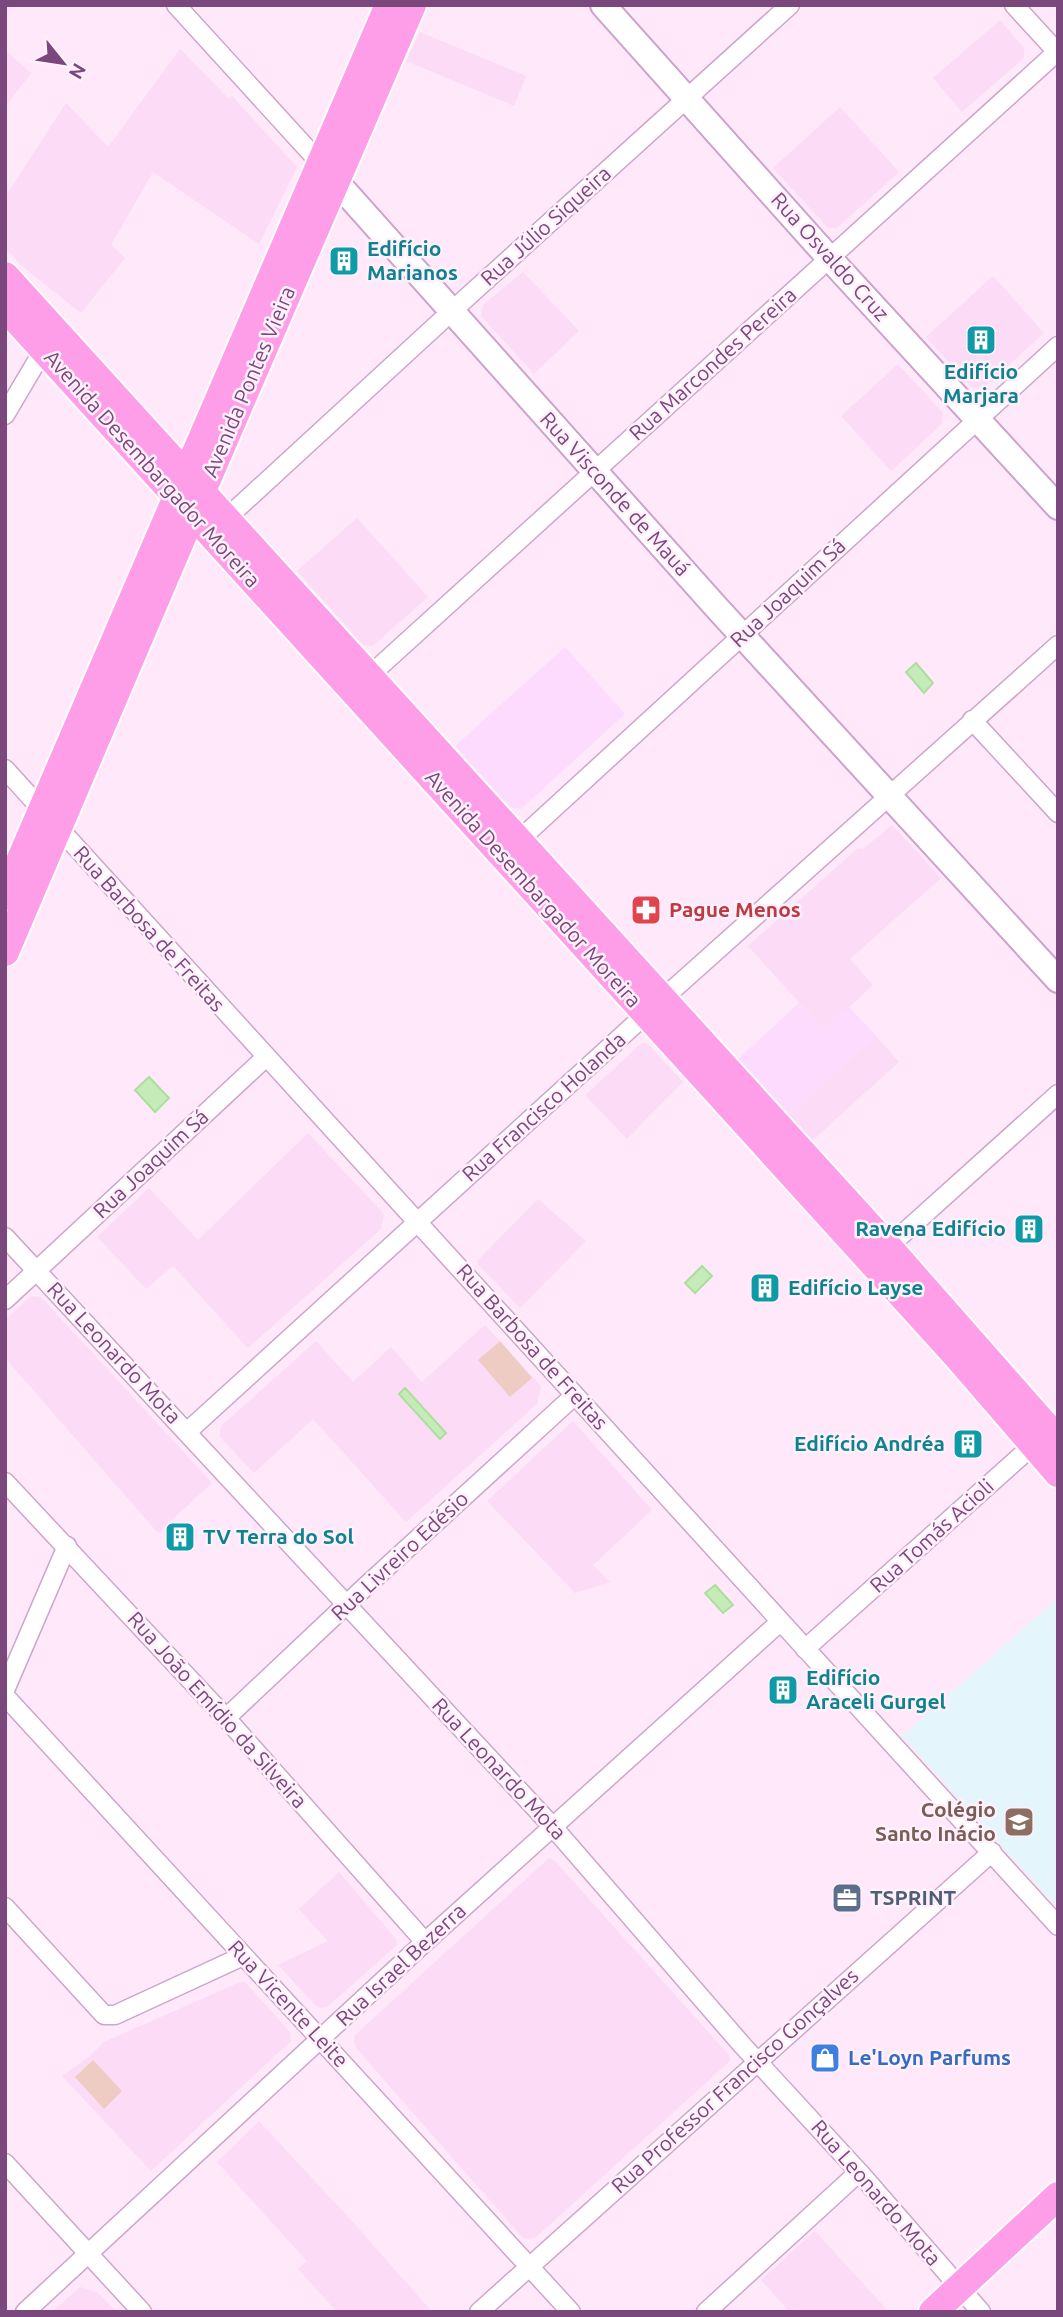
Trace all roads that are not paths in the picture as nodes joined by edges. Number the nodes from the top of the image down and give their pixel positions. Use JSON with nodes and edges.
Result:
{"nodes":[{"id":1,"x":176,"y":5,"type":"edge"},
{"id":2,"x":388,"y":5,"type":"edge"},
{"id":3,"x":412,"y":5,"type":"edge"},
{"id":4,"x":603,"y":5,"type":"edge"},
{"id":5,"x":790,"y":5,"type":"edge"},
{"id":6,"x":1014,"y":5,"type":"edge"},
{"id":7,"x":1057,"y":52,"type":"edge"},
{"id":8,"x":687,"y":98,"type":"junction"},
{"id":9,"x":329,"y":173,"type":"junction"},
{"id":10,"x":830,"y":259,"type":"junction"},
{"id":11,"x":5,"y":276,"type":"edge"},
{"id":12,"x":5,"y":307,"type":"edge"},
{"id":13,"x":453,"y":310,"type":"junction"},
{"id":14,"x":1058,"y":346,"type":"edge"},
{"id":15,"x":44,"y":349,"type":"junction"},
{"id":16,"x":5,"y":415,"type":"edge"},
{"id":17,"x":978,"y":418,"type":"junction"},
{"id":18,"x":594,"y":472,"type":"junction"},
{"id":19,"x":199,"y":504,"type":"junction"},
{"id":20,"x":1058,"y":507,"type":"edge"},
{"id":21,"x":742,"y":635,"type":"junction"},
{"id":22,"x":1058,"y":645,"type":"edge"},
{"id":23,"x":368,"y":677,"type":"junction"},
{"id":24,"x":972,"y":720,"type":"junction"},
{"id":25,"x":5,"y":769,"type":"edge"},
{"id":26,"x":891,"y":797,"type":"junction"},
{"id":27,"x":1058,"y":813,"type":"edge"},
{"id":28,"x":50,"y":820,"type":"junction"},
{"id":29,"x":518,"y":841,"type":"junction"},
{"id":30,"x":5,"y":896,"type":"edge"},
{"id":31,"x":5,"y":953,"type":"edge"},
{"id":32,"x":1058,"y":981,"type":"edge"},
{"id":33,"x":654,"y":1007,"type":"junction"},
{"id":34,"x":266,"y":1057,"type":"junction"},
{"id":35,"x":1058,"y":1094,"type":"edge"},
{"id":36,"x":418,"y":1222,"type":"junction"},
{"id":37,"x":5,"y":1237,"type":"edge"},
{"id":38,"x":888,"y":1247,"type":"junction"},
{"id":39,"x":36,"y":1270,"type":"junction"},
{"id":40,"x":5,"y":1300,"type":"edge"},
{"id":41,"x":576,"y":1395,"type":"junction"},
{"id":42,"x":188,"y":1431,"type":"junction"},
{"id":43,"x":1049,"y":1434,"type":"edge"},
{"id":44,"x":1058,"y":1473,"type":"edge"},
{"id":45,"x":5,"y":1482,"type":"edge"},
{"id":46,"x":67,"y":1546,"type":"junction"},
{"id":47,"x":347,"y":1604,"type":"junction"},
{"id":48,"x":780,"y":1622,"type":"junction"},
{"id":49,"x":805,"y":1648,"type":"junction"},
{"id":50,"x":5,"y":1690,"type":"edge"},
{"id":51,"x":5,"y":1696,"type":"edge"},
{"id":52,"x":226,"y":1718,"type":"junction"},
{"id":53,"x":553,"y":1827,"type":"junction"},
{"id":54,"x":992,"y":1852,"type":"junction"},
{"id":55,"x":5,"y":1907,"type":"edge"},
{"id":56,"x":1058,"y":1926,"type":"edge"},
{"id":57,"x":425,"y":1942,"type":"junction"},
{"id":58,"x":243,"y":1956,"type":"junction"},
{"id":59,"x":320,"y":2040,"type":"junction"},
{"id":60,"x":757,"y":2060,"type":"junction"},
{"id":61,"x":5,"y":2163,"type":"edge"},
{"id":62,"x":859,"y":2172,"type":"junction"},
{"id":63,"x":1058,"y":2196,"type":"edge"},
{"id":64,"x":89,"y":2254,"type":"junction"},
{"id":65,"x":528,"y":2266,"type":"junction"},
{"id":66,"x":960,"y":2288,"type":"junction"},
{"id":67,"x":25,"y":2312,"type":"edge"},
{"id":68,"x":142,"y":2312,"type":"edge"},
{"id":69,"x":479,"y":2312,"type":"edge"},
{"id":70,"x":571,"y":2312,"type":"edge"},
{"id":71,"x":706,"y":2312,"type":"edge"},
{"id":72,"x":933,"y":2312,"type":"edge"},
{"id":73,"x":981,"y":2312,"type":"edge"}],
"edges":[{"from":1,"to":9,"type":"street","name":"Rua Visconde de Mauá"},
{"from":2,"to":9,"type":"main road","name":"Avenida Pontes Vieira"},
{"from":3,"to":9,"type":"main road","name":"Avenida Pontes Vieira"},
{"from":4,"to":8,"type":"street","name":"Rua Osvaldo Cruz"},
{"from":5,"to":8,"type":"street","name":"Rua Júlio Siqueira"},
{"from":6,"to":7,"type":"street"},
{"from":7,"to":10,"type":"street","name":"Rua Marcondes Pereira"},
{"from":8,"to":10,"type":"street","name":"Rua Osvaldo Cruz"},
{"from":8,"to":13,"type":"street","name":"Rua Júlio Siqueira"},
{"from":9,"to":13,"type":"street","name":"Rua Visconde de Mauá"},
{"from":9,"to":19,"type":"main road","name":"Avenida Pontes Vieira"},
{"from":10,"to":17,"type":"street","name":"Rua Osvaldo Cruz"},
{"from":10,"to":18,"type":"street","name":"Rua Marcondes Pereira"},
{"from":11,"to":19,"type":"main road","name":"Avenida Desembargador Moreira"},
{"from":12,"to":15,"type":"main road","name":"Avenida Desembargador Moreira"},
{"from":13,"to":18,"type":"street","name":"Rua Visconde de Mauá"},
{"from":13,"to":19,"type":"street","name":"Rua Júlio Siqueira"},
{"from":14,"to":17,"type":"street","name":"Rua Joaquim Sá"},
{"from":15,"to":16,"type":"street"},
{"from":15,"to":19,"type":"main road","name":"Avenida Desembargador Moreira"},
{"from":17,"to":20,"type":"street","name":"Rua Osvaldo Cruz"},
{"from":17,"to":21,"type":"street","name":"Rua Joaquim Sá"},
{"from":18,"to":21,"type":"street","name":"Rua Visconde de Mauá"},
{"from":18,"to":23,"type":"street","name":"Rua Marcondes Pereira"},
{"from":19,"to":23,"type":"main road","name":"Avenida Desembargador Moreira"},
{"from":19,"to":28,"type":"main road","name":"Avenida Pontes Vieira"},
{"from":19,"to":33,"type":"main road","name":"Avenida Desembargador Moreira"},
{"from":21,"to":26,"type":"street","name":"Rua Visconde de Mauá"},
{"from":21,"to":29,"type":"street","name":"Rua Joaquim Sá"},
{"from":22,"to":24,"type":"street","name":"Rua Francisco Holanda"},
{"from":23,"to":29,"type":"main road","name":"Avenida Desembargador Moreira"},
{"from":24,"to":26,"type":"street","name":"Rua Francisco Holanda"},
{"from":24,"to":27,"type":"street"},
{"from":25,"to":28,"type":"street","name":"Rua Barbosa de Freitas"},
{"from":26,"to":32,"type":"street","name":"Rua Visconde de Mauá"},
{"from":26,"to":33,"type":"street","name":"Rua Francisco Holanda"},
{"from":28,"to":30,"type":"main road","name":"Avenida Pontes Vieira"},
{"from":28,"to":31,"type":"main road","name":"Avenida Pontes Vieira"},
{"from":28,"to":34,"type":"street","name":"Rua Barbosa de Freitas"},
{"from":29,"to":33,"type":"main road","name":"Avenida Desembargador Moreira"},
{"from":33,"to":36,"type":"street","name":"Rua Francisco Holanda"},
{"from":33,"to":38,"type":"main road","name":"Avenida Desembargador Moreira"},
{"from":33,"to":43,"type":"main road","name":"Avenida Desembargador Moreira"},
{"from":34,"to":36,"type":"street","name":"Rua Barbosa de Freitas"},
{"from":34,"to":39,"type":"street","name":"Rua Joaquim Sá"},
{"from":35,"to":38,"type":"street"},
{"from":36,"to":41,"type":"street","name":"Rua Barbosa de Freitas"},
{"from":36,"to":42,"type":"street","name":"Rua Francisco Holanda"},
{"from":37,"to":39,"type":"street","name":"Rua Leonardo Mota"},
{"from":38,"to":43,"type":"main road","name":"Avenida Desembargador Moreira"},
{"from":39,"to":40,"type":"street","name":"Rua Joaquim Sá"},
{"from":39,"to":42,"type":"street","name":"Rua Leonardo Mota"},
{"from":41,"to":47,"type":"street","name":"Rua Livreiro Edésio"},
{"from":41,"to":48,"type":"street","name":"Rua Barbosa de Freitas"},
{"from":42,"to":47,"type":"street","name":"Rua Leonardo Mota"},
{"from":43,"to":44,"type":"main road","name":"Avenida Desembargador Moreira"},
{"from":43,"to":49,"type":"street","name":"Rua Tomás Acioli"},
{"from":45,"to":46,"type":"street","name":"Rua João Emídio da Silveira"},
{"from":46,"to":50,"type":"street"},
{"from":46,"to":52,"type":"street","name":"Rua João Emídio da Silveira"},
{"from":47,"to":52,"type":"street","name":"Rua Livreiro Edésio"},
{"from":47,"to":53,"type":"street","name":"Rua Leonardo Mota"},
{"from":48,"to":49,"type":"street","name":"Rua Barbosa de Freitas"},
{"from":48,"to":53,"type":"street","name":"Rua Israel Bezerra"},
{"from":49,"to":54,"type":"street","name":"Rua Barbosa de Freitas"},
{"from":51,"to":58,"type":"street","name":"Rua Vicente Leite"},
{"from":52,"to":57,"type":"street","name":"Rua João Emídio da Silveira"},
{"from":53,"to":57,"type":"street","name":"Rua Israel Bezerra"},
{"from":53,"to":60,"type":"street","name":"Rua Leonardo Mota"},
{"from":54,"to":56,"type":"street","name":"Rua Barbosa de Freitas"},
{"from":54,"to":60,"type":"street","name":"Rua Professor Francisco Gonçalves"},
{"from":55,"to":58,"type":"street"},
{"from":57,"to":59,"type":"street","name":"Rua Israel Bezerra"},
{"from":58,"to":59,"type":"street","name":"Rua Vicente Leite"},
{"from":59,"to":64,"type":"street","name":"Rua Israel Bezerra"},
{"from":59,"to":65,"type":"street","name":"Rua Vicente Leite"},
{"from":60,"to":62,"type":"street","name":"Rua Leonardo Mota"},
{"from":60,"to":65,"type":"street","name":"Rua Professor Francisco Gonçalves"},
{"from":61,"to":64,"type":"street"},
{"from":62,"to":66,"type":"street","name":"Rua Leonardo Mota"},
{"from":62,"to":71,"type":"street"},
{"from":63,"to":66,"type":"main road"},
{"from":64,"to":67,"type":"street","name":"Rua Israel Bezerra"},
{"from":64,"to":68,"type":"street"},
{"from":65,"to":69,"type":"street","name":"Rua Professor Francisco Gonçalves"},
{"from":65,"to":70,"type":"street","name":"Rua Vicente Leite"},
{"from":66,"to":72,"type":"main road"},
{"from":66,"to":73,"type":"street","name":"Rua Leonardo Mota"}]}
